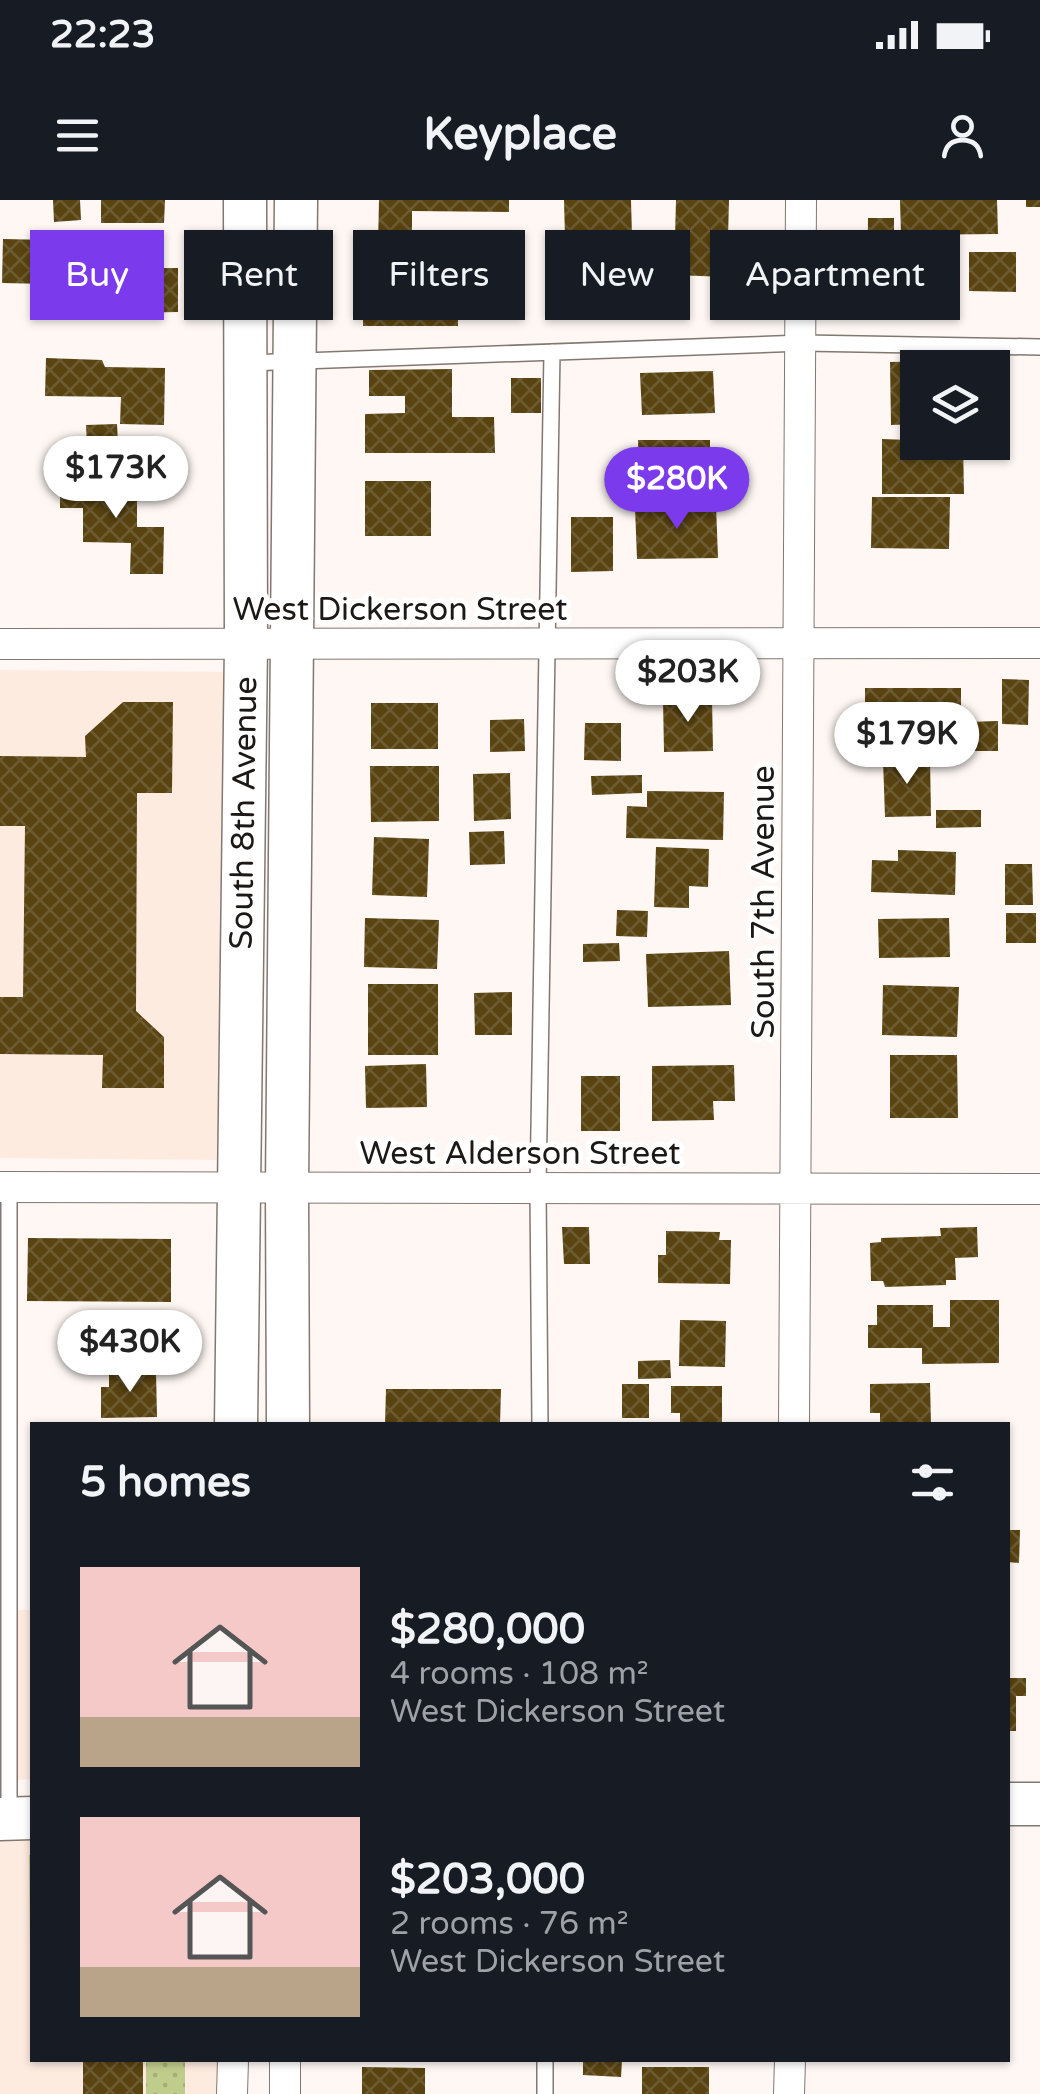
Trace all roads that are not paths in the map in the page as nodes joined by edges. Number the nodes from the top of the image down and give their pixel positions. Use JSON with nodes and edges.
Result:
{"nodes":[{"id":1,"x":245,"y":200,"type":"edge"},
{"id":2,"x":296,"y":200,"type":"edge"},
{"id":3,"x":801,"y":200,"type":"edge"},
{"id":4,"x":802,"y":343,"type":"junction"},
{"id":5,"x":1040,"y":347,"type":"edge"},
{"id":6,"x":552,"y":352,"type":"junction"},
{"id":7,"x":296,"y":362,"type":"junction"},
{"id":8,"x":244,"y":363,"type":"junction"},
{"id":9,"x":1040,"y":643,"type":"edge"},
{"id":10,"x":0,"y":644,"type":"edge"},
{"id":11,"x":246,"y":644,"type":"junction"},
{"id":12,"x":291,"y":644,"type":"junction"},
{"id":13,"x":548,"y":644,"type":"junction"},
{"id":14,"x":800,"y":644,"type":"junction"},
{"id":15,"x":4,"y":1187,"type":"edge"},
{"id":16,"x":236,"y":1188,"type":"junction"},
{"id":17,"x":287,"y":1188,"type":"junction"},
{"id":18,"x":538,"y":1188,"type":"junction"},
{"id":19,"x":796,"y":1188,"type":"junction"},
{"id":20,"x":1040,"y":1189,"type":"edge"},
{"id":21,"x":236,"y":1422,"type":"edge"},
{"id":22,"x":288,"y":1422,"type":"edge"},
{"id":23,"x":540,"y":1422,"type":"edge"},
{"id":24,"x":794,"y":1422,"type":"edge"},
{"id":25,"x":1010,"y":1804,"type":"edge"},
{"id":26,"x":1040,"y":1804,"type":"edge"},
{"id":27,"x":14,"y":1818,"type":"edge"},
{"id":28,"x":233,"y":2062,"type":"edge"},
{"id":29,"x":285,"y":2062,"type":"edge"},
{"id":30,"x":544,"y":2062,"type":"edge"},
{"id":31,"x":790,"y":2062,"type":"edge"},
{"id":32,"x":232,"y":2094,"type":"edge"},
{"id":33,"x":285,"y":2094,"type":"edge"},
{"id":34,"x":545,"y":2094,"type":"edge"},
{"id":35,"x":790,"y":2094,"type":"edge"}],
"edges":[{"from":1,"to":8,"type":"street","name":"South 8th Avenue"},
{"from":2,"to":7,"type":"street","name":"South 8th Avenue"},
{"from":3,"to":4,"type":"street","name":"South 7th Avenue"},
{"from":4,"to":5,"type":"lane"},
{"from":4,"to":6,"type":"lane"},
{"from":4,"to":14,"type":"street","name":"South 7th Avenue"},
{"from":6,"to":7,"type":"lane"},
{"from":6,"to":13,"type":"lane"},
{"from":7,"to":8,"type":"lane"},
{"from":7,"to":12,"type":"street","name":"South 8th Avenue"},
{"from":8,"to":11,"type":"street","name":"South 8th Avenue"},
{"from":9,"to":14,"type":"street","name":"West Dickerson Street"},
{"from":10,"to":11,"type":"street","name":"West Dickerson Street"},
{"from":11,"to":12,"type":"street","name":"West Dickerson Street"},
{"from":11,"to":16,"type":"street","name":"South 8th Avenue"},
{"from":12,"to":13,"type":"street","name":"West Dickerson Street"},
{"from":12,"to":17,"type":"street","name":"South 8th Avenue"},
{"from":13,"to":14,"type":"street","name":"West Dickerson Street"},
{"from":13,"to":18,"type":"lane"},
{"from":14,"to":19,"type":"street","name":"South 7th Avenue"},
{"from":15,"to":16,"type":"street","name":"West Alderson Street"},
{"from":15,"to":27,"type":"lane"},
{"from":16,"to":17,"type":"street","name":"West Alderson Street"},
{"from":16,"to":21,"type":"street","name":"South 8th Avenue"},
{"from":17,"to":18,"type":"street","name":"West Alderson Street"},
{"from":17,"to":22,"type":"street","name":"South 8th Avenue"},
{"from":18,"to":19,"type":"street","name":"West Alderson Street"},
{"from":18,"to":23,"type":"lane"},
{"from":19,"to":20,"type":"street","name":"West Alderson Street"},
{"from":19,"to":24,"type":"street","name":"South 7th Avenue"},
{"from":25,"to":26,"type":"street"},
{"from":28,"to":32,"type":"street"},
{"from":29,"to":33,"type":"street"},
{"from":30,"to":34,"type":"lane"},
{"from":31,"to":35,"type":"street"}]}
